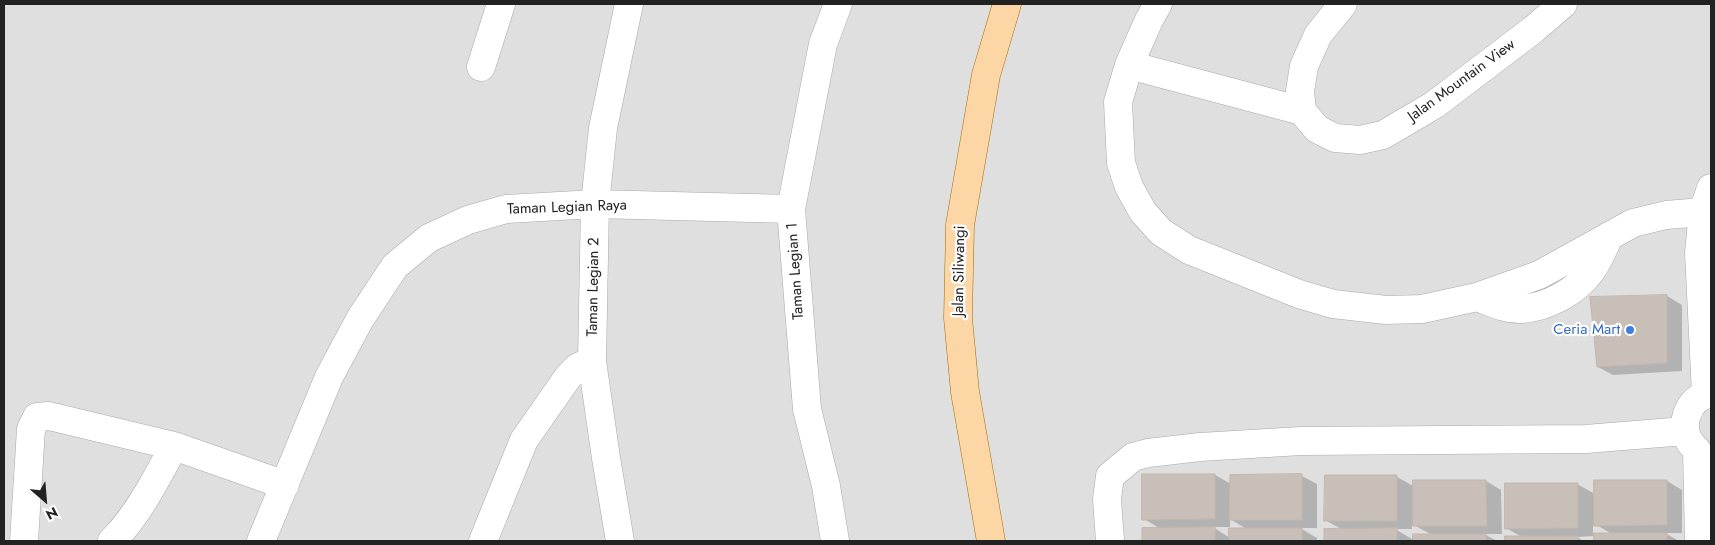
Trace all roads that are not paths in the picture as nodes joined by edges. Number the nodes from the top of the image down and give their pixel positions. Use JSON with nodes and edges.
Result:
{"nodes":[{"id":1,"x":501,"y":4,"type":"edge"},
{"id":2,"x":629,"y":4,"type":"edge"},
{"id":3,"x":838,"y":4,"type":"edge"},
{"id":4,"x":1008,"y":4,"type":"edge"},
{"id":5,"x":1158,"y":4,"type":"edge"},
{"id":6,"x":1343,"y":4,"type":"edge"},
{"id":7,"x":1563,"y":4,"type":"edge"},
{"id":8,"x":1129,"y":65,"type":"junction"},
{"id":9,"x":481,"y":67,"type":"dead end"},
{"id":10,"x":1302,"y":111,"type":"junction"},
{"id":11,"x":595,"y":204,"type":"junction"},
{"id":12,"x":1708,"y":205,"type":"edge"},
{"id":13,"x":791,"y":209,"type":"junction"},
{"id":14,"x":592,"y":361,"type":"junction"},
{"id":15,"x":1709,"y":393,"type":"edge"},
{"id":16,"x":174,"y":446,"type":"junction"},
{"id":17,"x":1698,"y":446,"type":"edge"},
{"id":18,"x":285,"y":485,"type":"junction"},
{"id":19,"x":24,"y":541,"type":"edge"},
{"id":20,"x":112,"y":541,"type":"edge"},
{"id":21,"x":261,"y":541,"type":"edge"},
{"id":22,"x":483,"y":541,"type":"edge"},
{"id":23,"x":620,"y":541,"type":"edge"},
{"id":24,"x":835,"y":541,"type":"edge"},
{"id":25,"x":991,"y":541,"type":"edge"},
{"id":26,"x":1110,"y":541,"type":"edge"},
{"id":27,"x":1699,"y":541,"type":"edge"}],
"edges":[{"from":1,"to":9,"type":"street"},
{"from":2,"to":11,"type":"street","name":"Taman Legian 2"},
{"from":3,"to":13,"type":"street","name":"Taman Legian 1"},
{"from":4,"to":25,"type":"main road","name":"Jalan Siliwangi"},
{"from":5,"to":8,"type":"street"},
{"from":6,"to":10,"type":"street"},
{"from":7,"to":10,"type":"street","name":"Jalan Mountain View"},
{"from":8,"to":10,"type":"street"},
{"from":8,"to":12,"type":"street"},
{"from":11,"to":13,"type":"street","name":"Taman Legian Raya"},
{"from":11,"to":14,"type":"street","name":"Taman Legian 2"},
{"from":11,"to":18,"type":"street","name":"Taman Legian Raya"},
{"from":12,"to":15,"type":"street"},
{"from":13,"to":24,"type":"street","name":"Taman Legian 1"},
{"from":14,"to":22,"type":"street"},
{"from":14,"to":23,"type":"street","name":"Taman Legian 2"},
{"from":15,"to":17,"type":"street"},
{"from":16,"to":18,"type":"street"},
{"from":16,"to":19,"type":"street"},
{"from":16,"to":20,"type":"street"},
{"from":17,"to":26,"type":"street"},
{"from":17,"to":27,"type":"street"},
{"from":18,"to":21,"type":"street","name":"Taman Legian Raya"}]}
